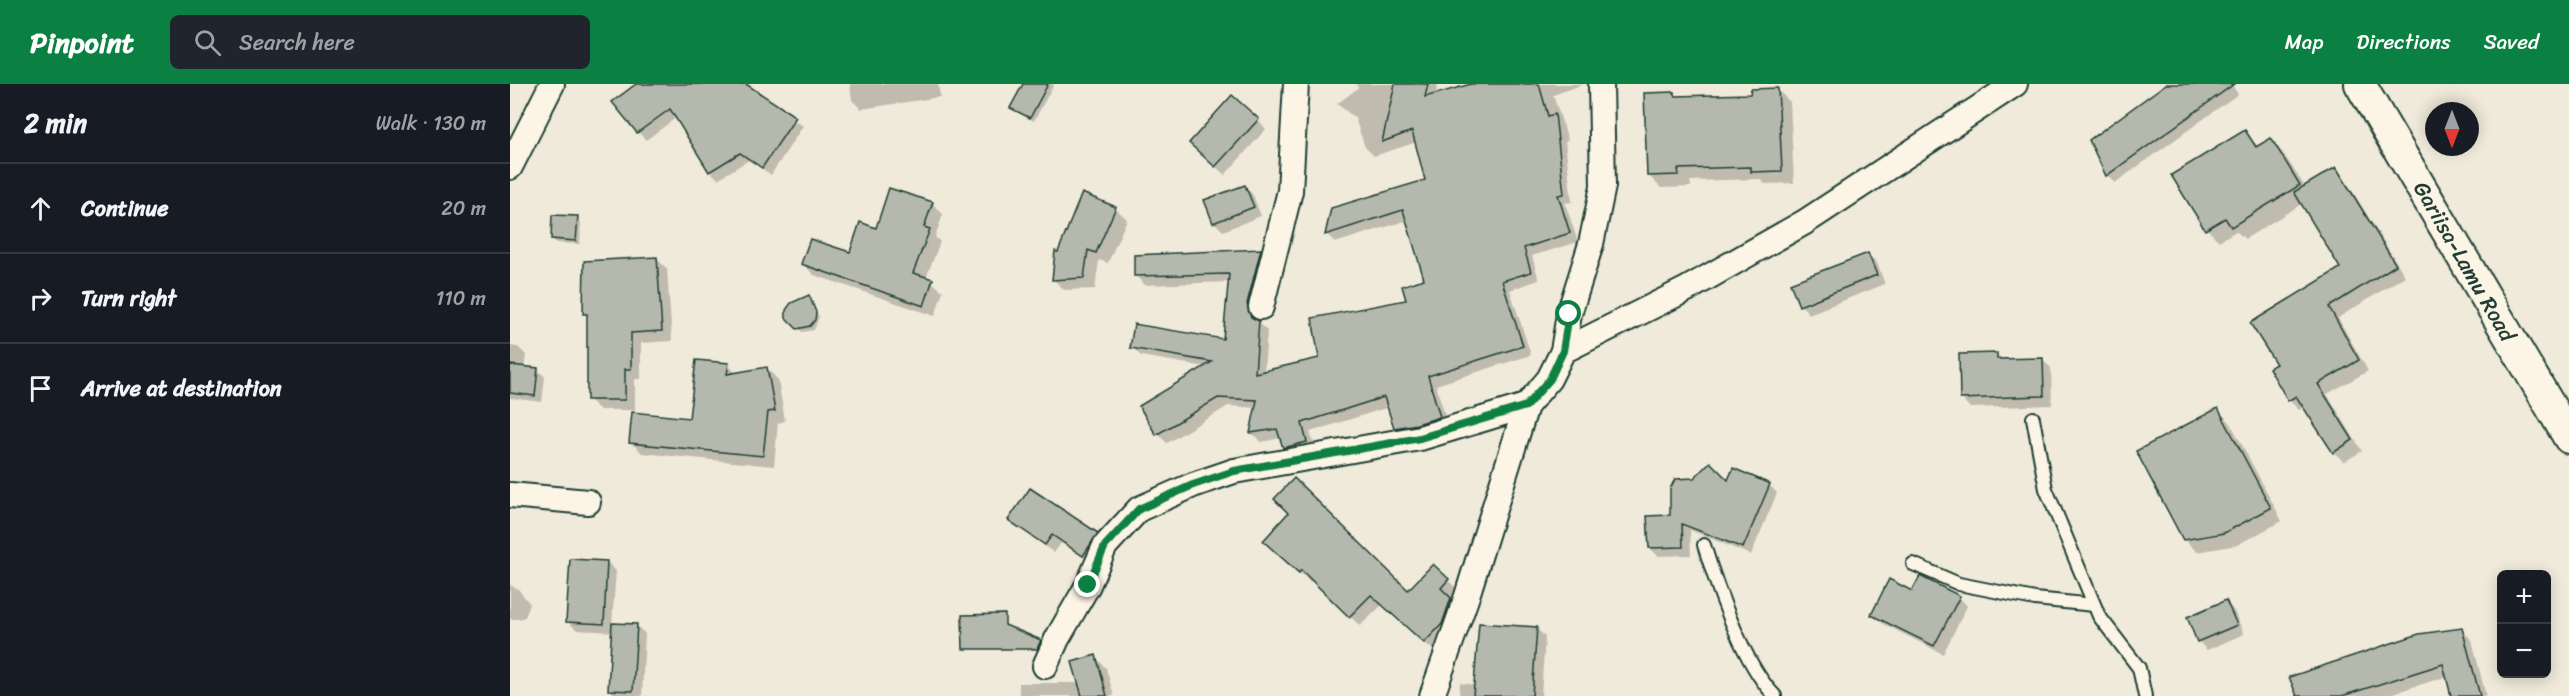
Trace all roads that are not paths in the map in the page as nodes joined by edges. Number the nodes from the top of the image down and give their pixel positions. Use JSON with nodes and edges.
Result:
{"nodes":[{"id":1,"x":552,"y":84,"type":"edge"},
{"id":2,"x":1296,"y":84,"type":"edge"},
{"id":3,"x":1600,"y":84,"type":"edge"},
{"id":4,"x":2015,"y":84,"type":"edge"},
{"id":5,"x":2360,"y":84,"type":"edge"},
{"id":6,"x":510,"y":167,"type":"edge"},
{"id":7,"x":1261,"y":307,"type":"dead end"},
{"id":8,"x":1563,"y":351,"type":"junction"},
{"id":9,"x":1526,"y":406,"type":"junction"},
{"id":10,"x":2033,"y":418,"type":"dead end"},
{"id":11,"x":2569,"y":438,"type":"edge"},
{"id":12,"x":510,"y":495,"type":"edge"},
{"id":13,"x":588,"y":502,"type":"dead end"},
{"id":14,"x":1704,"y":544,"type":"dead end"},
{"id":15,"x":1913,"y":564,"type":"dead end"},
{"id":16,"x":2094,"y":605,"type":"junction"},
{"id":17,"x":1046,"y":666,"type":"dead end"},
{"id":18,"x":1432,"y":696,"type":"edge"},
{"id":19,"x":1775,"y":696,"type":"edge"},
{"id":20,"x":2145,"y":696,"type":"edge"}],
"edges":[{"from":1,"to":6,"type":"street"},
{"from":2,"to":7,"type":"street"},
{"from":3,"to":8,"type":"street"},
{"from":4,"to":8,"type":"street"},
{"from":5,"to":11,"type":"street","name":"Gariisa-Lamu Road"},
{"from":8,"to":9,"type":"street"},
{"from":9,"to":17,"type":"street"},
{"from":9,"to":18,"type":"street"},
{"from":10,"to":16,"type":"lane"},
{"from":12,"to":13,"type":"street"},
{"from":14,"to":19,"type":"lane"},
{"from":15,"to":16,"type":"lane"},
{"from":16,"to":20,"type":"lane"}]}
